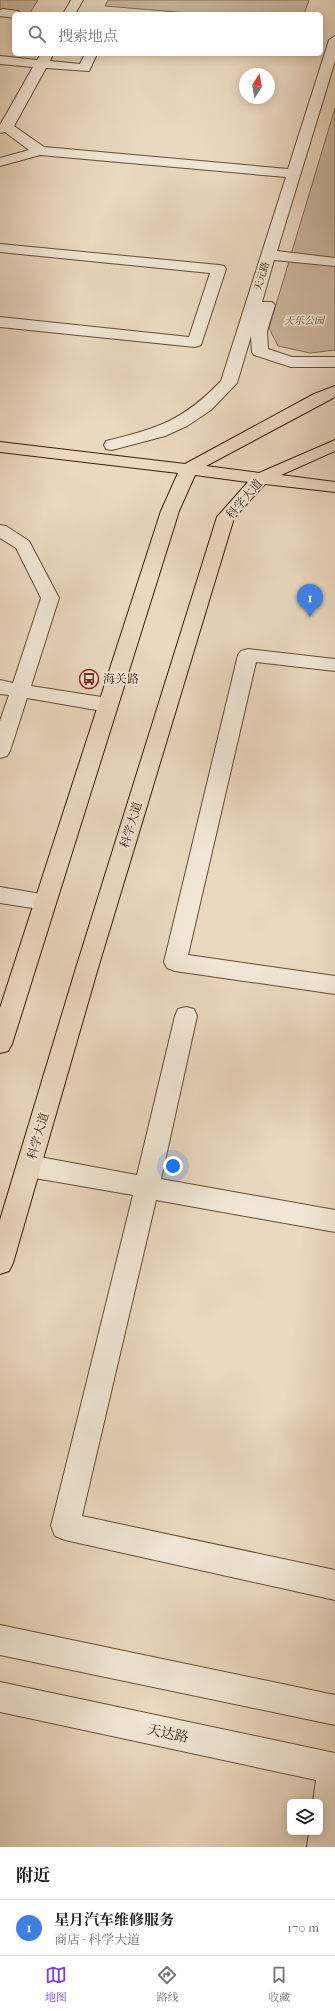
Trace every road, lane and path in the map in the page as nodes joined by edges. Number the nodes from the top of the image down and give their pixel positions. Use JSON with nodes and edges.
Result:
{"nodes":[{"id":1,"x":77,"y":0,"type":"edge"},
{"id":2,"x":70,"y":12,"type":"edge"},
{"id":3,"x":335,"y":40,"type":"edge"},
{"id":4,"x":90,"y":56,"type":"edge"},
{"id":5,"x":45,"y":59,"type":"edge"},
{"id":6,"x":0,"y":60,"type":"edge"},
{"id":7,"x":335,"y":81,"type":"edge"},
{"id":8,"x":4,"y":128,"type":"edge"},
{"id":9,"x":40,"y":151,"type":"junction"},
{"id":10,"x":0,"y":162,"type":"edge"},
{"id":11,"x":293,"y":174,"type":"junction"},
{"id":12,"x":0,"y":248,"type":"edge"},
{"id":13,"x":275,"y":256,"type":"junction"},
{"id":14,"x":335,"y":262,"type":"edge"},
{"id":15,"x":0,"y":322,"type":"edge"},
{"id":16,"x":335,"y":362,"type":"edge"},
{"id":17,"x":335,"y":391,"type":"edge"},
{"id":18,"x":0,"y":432,"type":"edge"},
{"id":19,"x":112,"y":445,"type":"junction"},
{"id":20,"x":335,"y":445,"type":"edge"},
{"id":21,"x":0,"y":447,"type":"edge"},
{"id":22,"x":213,"y":457,"type":"junction"},
{"id":23,"x":289,"y":466,"type":"junction"},
{"id":24,"x":189,"y":469,"type":"junction"},
{"id":25,"x":335,"y":471,"type":"edge"},
{"id":26,"x":261,"y":478,"type":"junction"},
{"id":27,"x":335,"y":487,"type":"edge"},
{"id":28,"x":0,"y":530,"type":"edge"},
{"id":29,"x":335,"y":666,"type":"edge"},
{"id":30,"x":0,"y":686,"type":"edge"},
{"id":31,"x":20,"y":690,"type":"junction"},
{"id":32,"x":108,"y":705,"type":"junction"},
{"id":33,"x":0,"y":751,"type":"edge"},
{"id":34,"x":0,"y":895,"type":"edge"},
{"id":35,"x":45,"y":902,"type":"junction"},
{"id":36,"x":335,"y":985,"type":"edge"},
{"id":37,"x":186,"y":1016,"type":"dead end"},
{"id":38,"x":0,"y":1044,"type":"edge"},
{"id":39,"x":29,"y":1166,"type":"junction"},
{"id":40,"x":148,"y":1187,"type":"junction"},
{"id":41,"x":335,"y":1221,"type":"edge"},
{"id":42,"x":0,"y":1263,"type":"edge"},
{"id":43,"x":335,"y":1585,"type":"edge"},
{"id":44,"x":0,"y":1640,"type":"edge"},
{"id":45,"x":0,"y":1697,"type":"edge"},
{"id":46,"x":335,"y":1710,"type":"edge"},
{"id":47,"x":334,"y":1769,"type":"edge"},
{"id":48,"x":322,"y":1847,"type":"edge"}],
"edges":[{"from":1,"to":2,"type":"street"},
{"from":3,"to":11,"type":"street","name":"天元路"},
{"from":4,"to":5,"type":"street"},
{"from":5,"to":6,"type":"street"},
{"from":5,"to":8,"type":"street"},
{"from":7,"to":13,"type":"street","name":"天元路"},
{"from":8,"to":9,"type":"street"},
{"from":9,"to":10,"type":"street"},
{"from":9,"to":11,"type":"street"},
{"from":11,"to":13,"type":"street","name":"天元路"},
{"from":12,"to":15,"type":"street"},
{"from":13,"to":14,"type":"street"},
{"from":13,"to":16,"type":"street","name":"天元路"},
{"from":13,"to":19,"type":"street","name":"天元路"},
{"from":17,"to":22,"type":"main road"},
{"from":18,"to":19,"type":"main road"},
{"from":19,"to":22,"type":"main road"},
{"from":20,"to":23,"type":"main road","name":"科学大道"},
{"from":21,"to":24,"type":"main road"},
{"from":22,"to":23,"type":"main road"},
{"from":22,"to":24,"type":"main road"},
{"from":23,"to":25,"type":"main road"},
{"from":23,"to":26,"type":"main road","name":"科学大道"},
{"from":24,"to":26,"type":"main road"},
{"from":24,"to":32,"type":"main road"},
{"from":26,"to":27,"type":"main road"},
{"from":26,"to":39,"type":"main road","name":"科学大道"},
{"from":28,"to":31,"type":"street"},
{"from":29,"to":36,"type":"street"},
{"from":30,"to":31,"type":"street"},
{"from":31,"to":32,"type":"street"},
{"from":31,"to":33,"type":"street"},
{"from":32,"to":35,"type":"main road"},
{"from":34,"to":35,"type":"street"},
{"from":35,"to":38,"type":"main road"},
{"from":37,"to":40,"type":"street"},
{"from":39,"to":40,"type":"street"},
{"from":39,"to":42,"type":"main road","name":"科学大道"},
{"from":40,"to":41,"type":"street"},
{"from":40,"to":43,"type":"street"},
{"from":44,"to":46,"type":"street"},
{"from":45,"to":47,"type":"street","name":"天达路"},
{"from":47,"to":48,"type":"street"}]}
